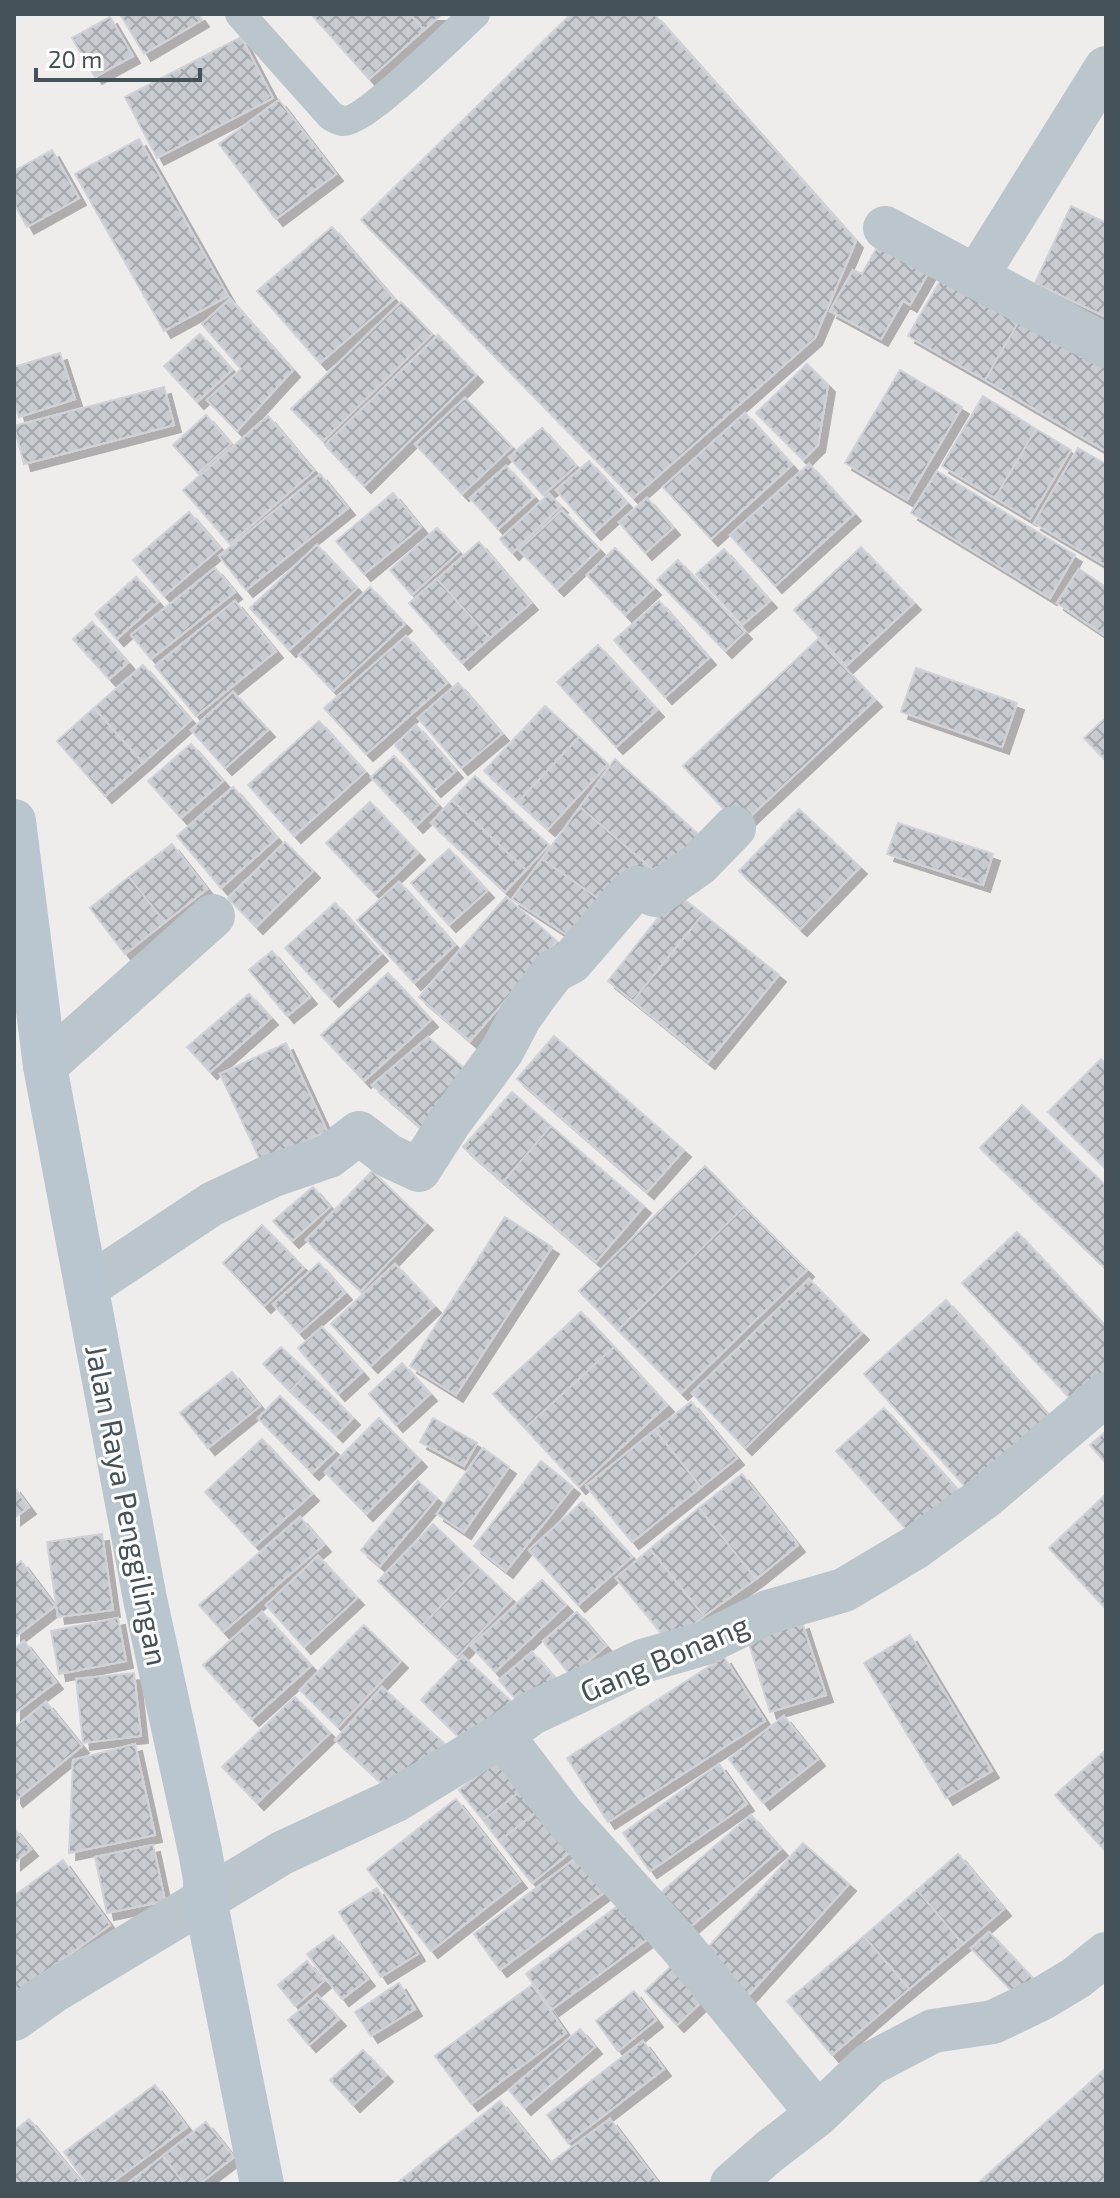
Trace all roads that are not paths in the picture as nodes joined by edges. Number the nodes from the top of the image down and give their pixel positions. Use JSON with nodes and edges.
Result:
{"nodes":[{"id":1,"x":240,"y":14,"type":"edge"},
{"id":2,"x":475,"y":14,"type":"edge"},
{"id":3,"x":1106,"y":68,"type":"edge"},
{"id":4,"x":885,"y":228,"type":"dead end"},
{"id":5,"x":977,"y":275,"type":"junction"},
{"id":6,"x":1106,"y":346,"type":"edge"},
{"id":7,"x":14,"y":821,"type":"edge"},
{"id":8,"x":734,"y":828,"type":"dead end"},
{"id":9,"x":213,"y":916,"type":"dead end"},
{"id":10,"x":45,"y":1066,"type":"junction"},
{"id":11,"x":87,"y":1287,"type":"junction"},
{"id":12,"x":1106,"y":1394,"type":"edge"},
{"id":13,"x":502,"y":1735,"type":"junction"},
{"id":14,"x":205,"y":1899,"type":"junction"},
{"id":15,"x":1106,"y":1954,"type":"edge"},
{"id":16,"x":14,"y":2019,"type":"edge"},
{"id":17,"x":818,"y":2114,"type":"junction"},
{"id":18,"x":262,"y":2184,"type":"edge"},
{"id":19,"x":732,"y":2184,"type":"edge"}],
"edges":[{"from":1,"to":2,"type":"lane"},
{"from":3,"to":5,"type":"street"},
{"from":4,"to":5,"type":"street"},
{"from":5,"to":6,"type":"street"},
{"from":7,"to":10,"type":"main road","name":"Jalan Raya Penggilingan"},
{"from":8,"to":11,"type":"street"},
{"from":9,"to":10,"type":"street"},
{"from":10,"to":11,"type":"main road","name":"Jalan Raya Penggilingan"},
{"from":11,"to":14,"type":"main road","name":"Jalan Raya Penggilingan"},
{"from":12,"to":13,"type":"street","name":"Gang Bonang"},
{"from":13,"to":14,"type":"street","name":"Gang Bonang"},
{"from":13,"to":17,"type":"street"},
{"from":14,"to":16,"type":"street","name":"Gang Bonang"},
{"from":14,"to":18,"type":"main road","name":"Jalan Raya Penggilingan"},
{"from":15,"to":17,"type":"street"},
{"from":17,"to":19,"type":"street"}]}
